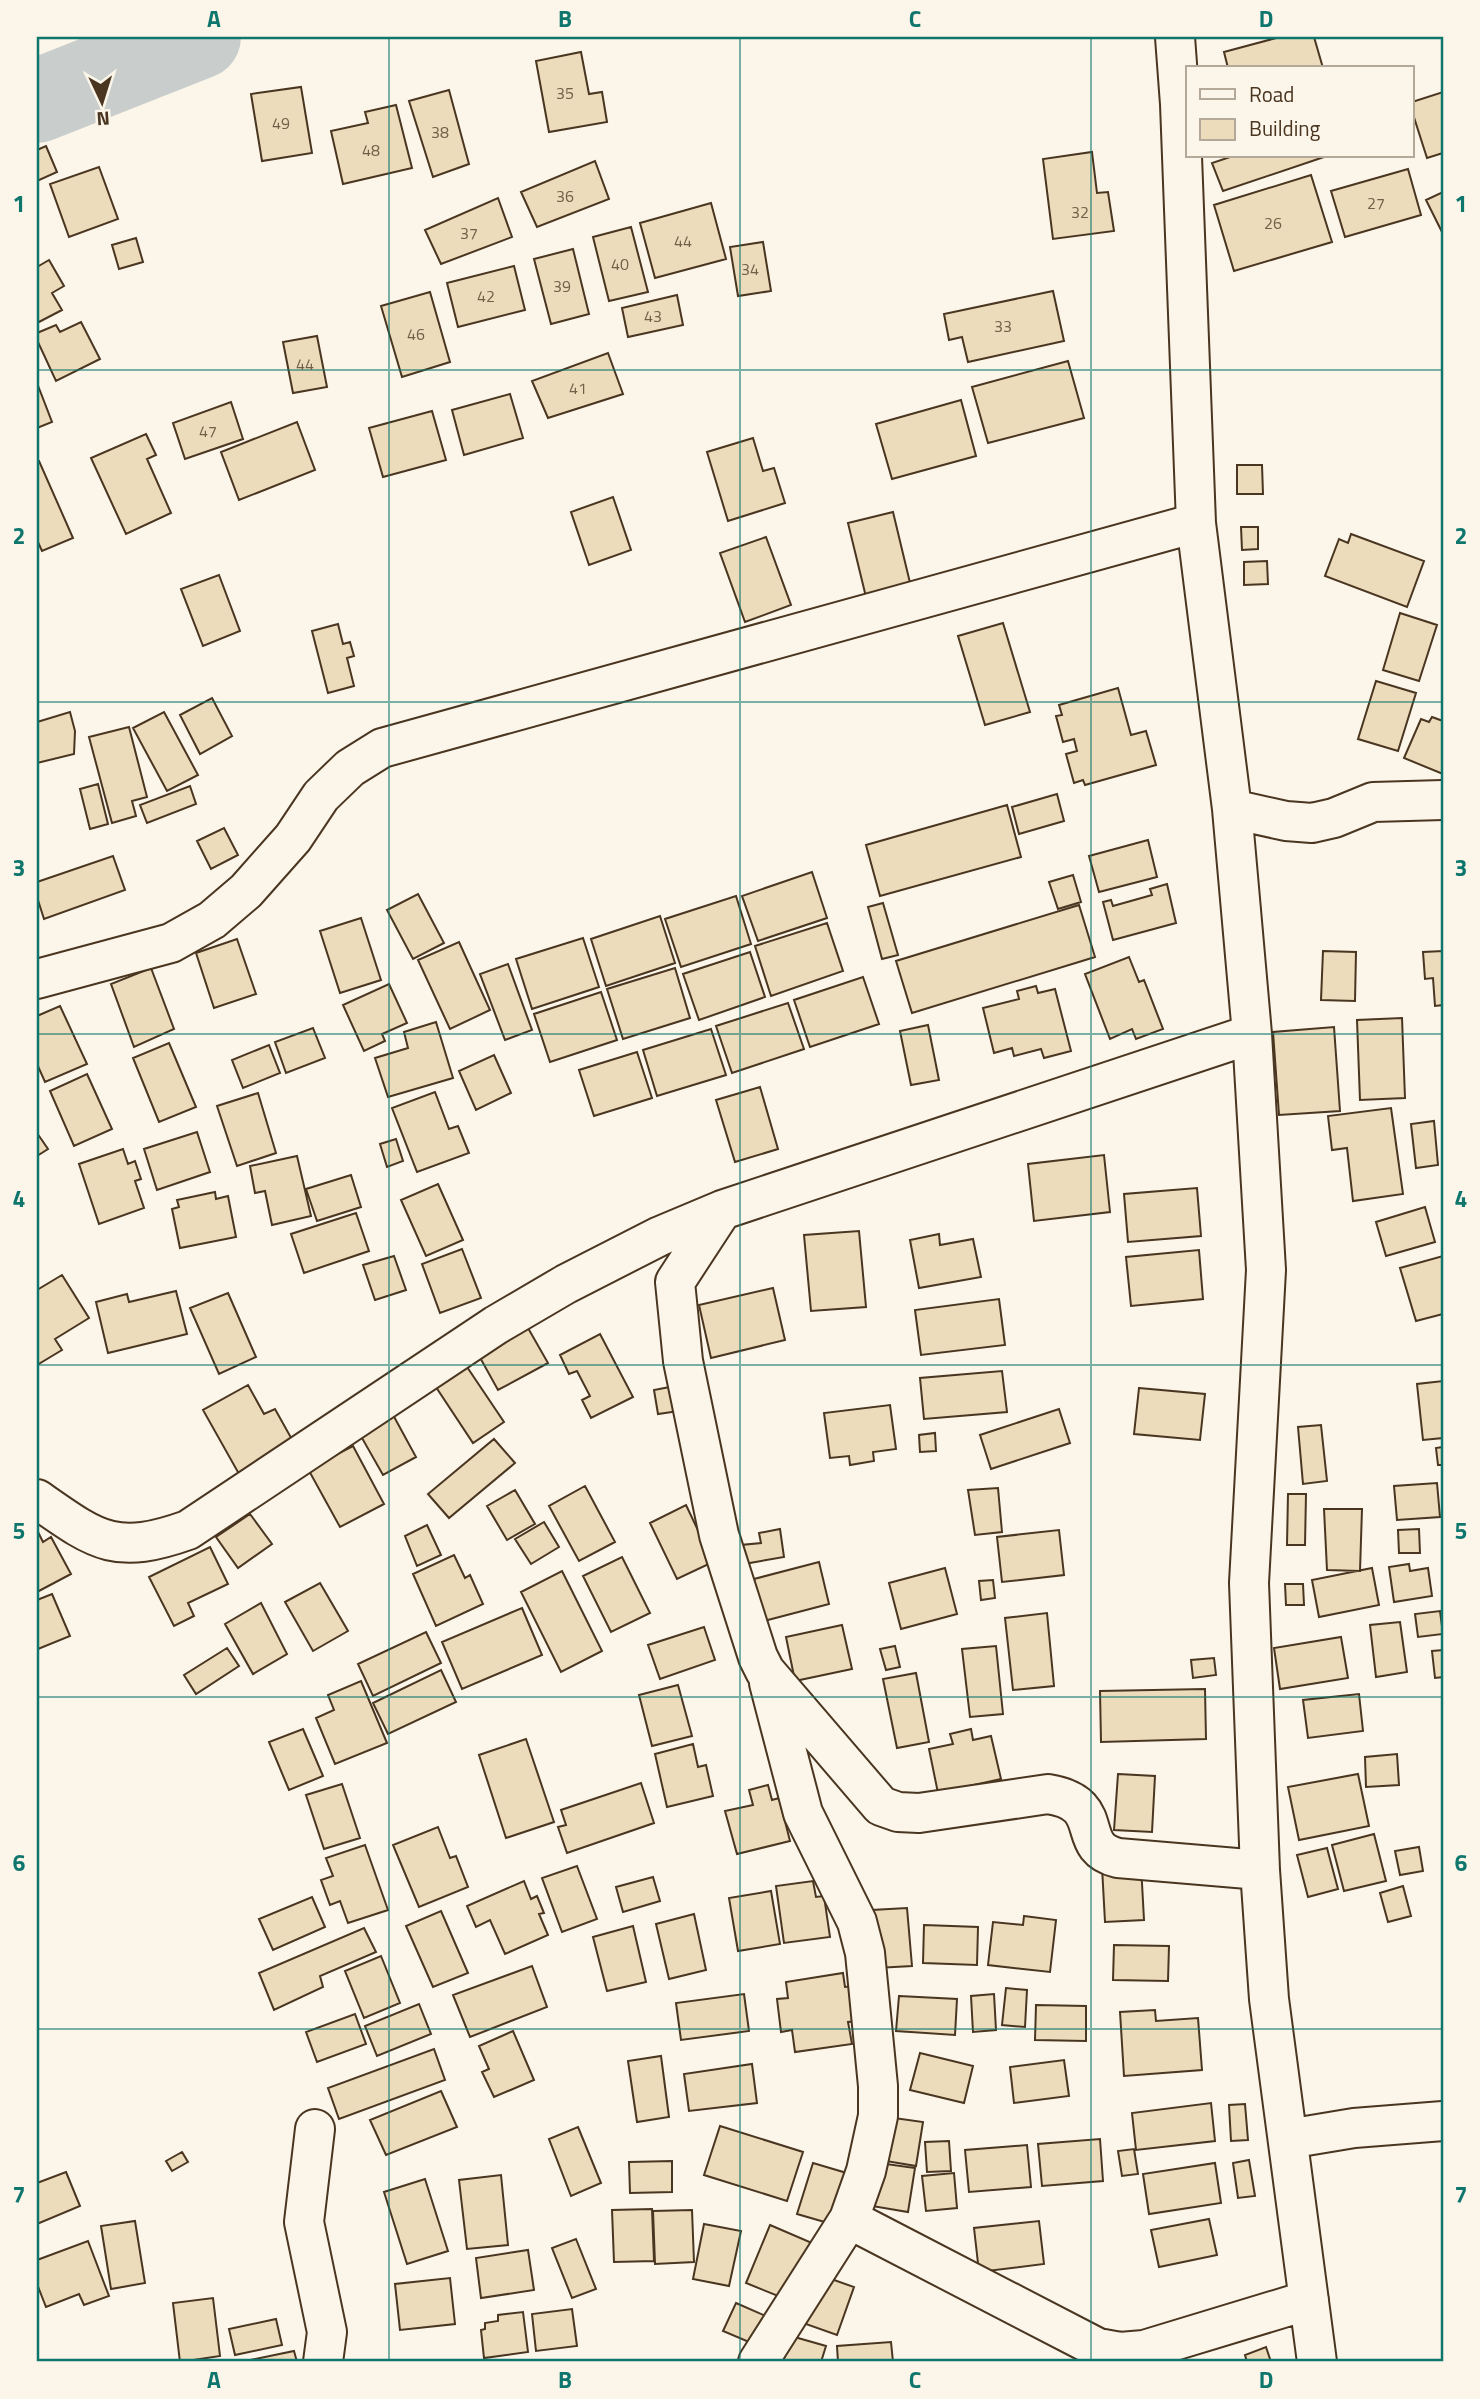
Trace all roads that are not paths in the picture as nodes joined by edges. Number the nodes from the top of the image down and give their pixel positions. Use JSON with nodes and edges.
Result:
{"nodes":[{"id":1,"x":1175,"y":37,"type":"edge"},
{"id":2,"x":1196,"y":523,"type":"junction"},
{"id":3,"x":1443,"y":800,"type":"edge"},
{"id":4,"x":1232,"y":809,"type":"junction"},
{"id":5,"x":37,"y":979,"type":"edge"},
{"id":6,"x":1252,"y":1034,"type":"junction"},
{"id":7,"x":722,"y":1210,"type":"junction"},
{"id":8,"x":37,"y":1499,"type":"edge"},
{"id":9,"x":765,"y":1671,"type":"junction"},
{"id":10,"x":1260,"y":1870,"type":"junction"},
{"id":11,"x":1443,"y":2121,"type":"edge"},
{"id":12,"x":315,"y":2129,"type":"dead end"},
{"id":13,"x":1287,"y":2139,"type":"junction"},
{"id":14,"x":849,"y":2219,"type":"junction"},
{"id":15,"x":1309,"y":2300,"type":"junction"},
{"id":16,"x":323,"y":2362,"type":"edge"},
{"id":17,"x":758,"y":2362,"type":"edge"},
{"id":18,"x":1317,"y":2362,"type":"edge"}],
"edges":[{"from":1,"to":2,"type":"street"},
{"from":2,"to":4,"type":"street"},
{"from":2,"to":5,"type":"street"},
{"from":3,"to":4,"type":"street"},
{"from":4,"to":6,"type":"street"},
{"from":6,"to":7,"type":"street"},
{"from":6,"to":10,"type":"street"},
{"from":7,"to":8,"type":"street"},
{"from":7,"to":9,"type":"street"},
{"from":9,"to":10,"type":"street"},
{"from":9,"to":14,"type":"street"},
{"from":10,"to":13,"type":"street"},
{"from":11,"to":13,"type":"street"},
{"from":12,"to":16,"type":"street"},
{"from":13,"to":15,"type":"street"},
{"from":14,"to":15,"type":"street"},
{"from":14,"to":17,"type":"street"},
{"from":15,"to":18,"type":"street"}]}
